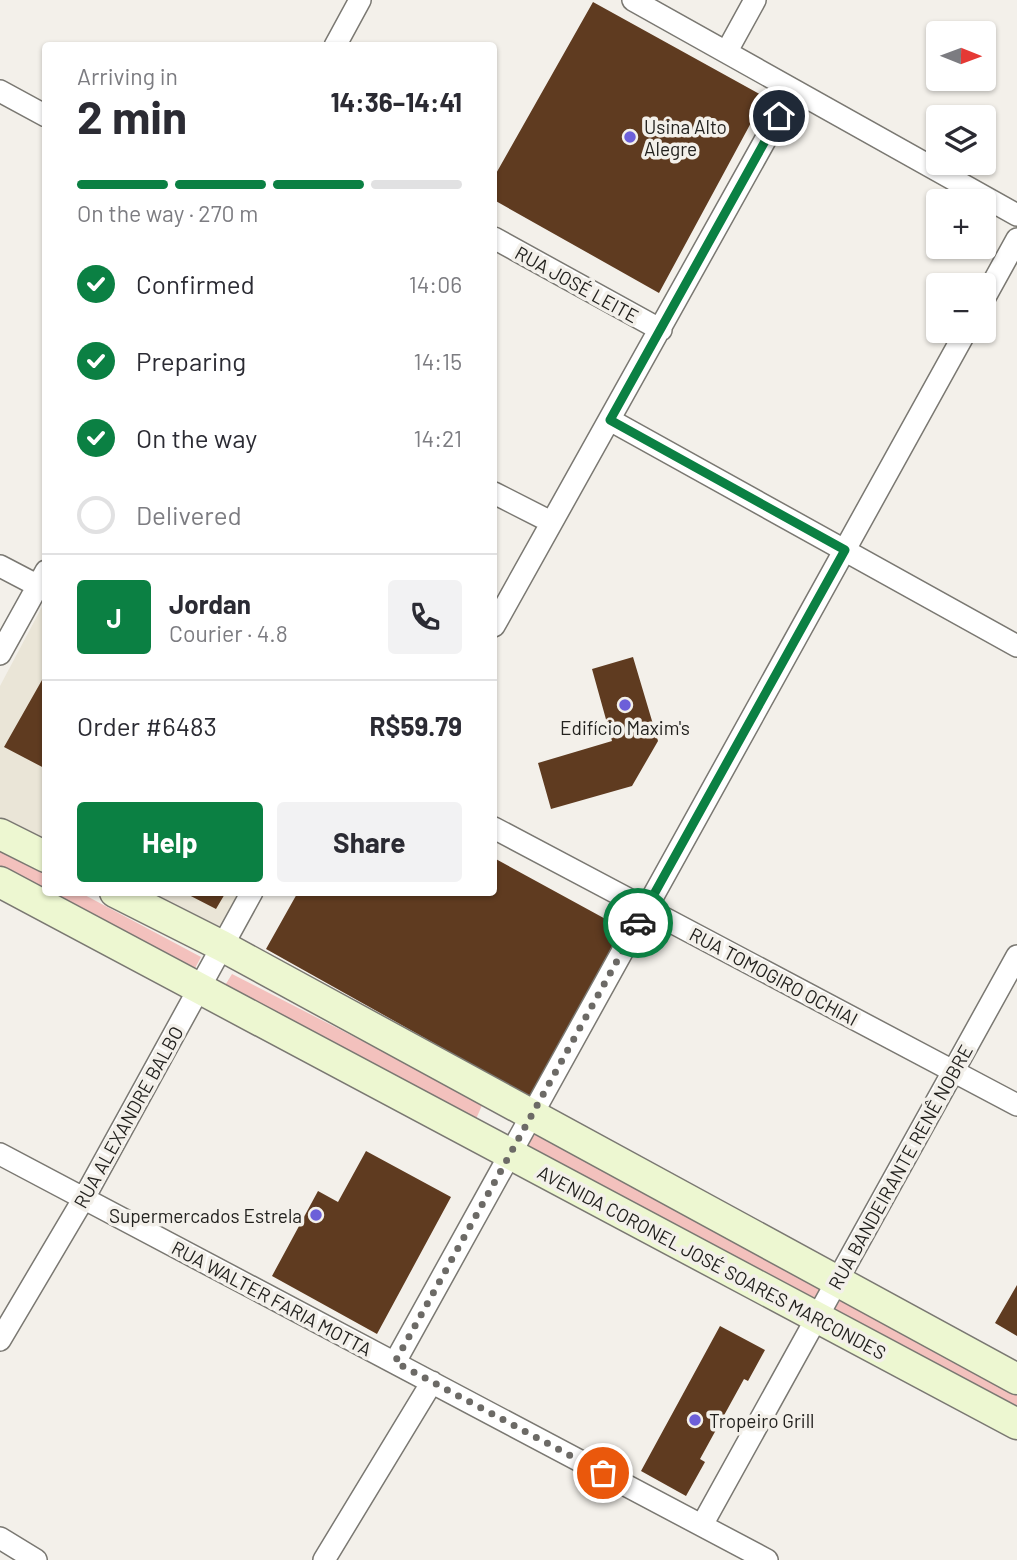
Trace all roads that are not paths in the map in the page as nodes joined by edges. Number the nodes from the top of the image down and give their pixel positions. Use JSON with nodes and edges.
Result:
{"nodes":[{"id":1,"x":360,"y":0,"type":"edge"},
{"id":2,"x":633,"y":0,"type":"edge"},
{"id":3,"x":755,"y":0,"type":"edge"},
{"id":4,"x":337,"y":42,"type":"edge"},
{"id":5,"x":727,"y":51,"type":"junction"},
{"id":6,"x":0,"y":91,"type":"edge"},
{"id":7,"x":792,"y":92,"type":"junction"},
{"id":8,"x":42,"y":114,"type":"edge"},
{"id":9,"x":1017,"y":215,"type":"edge"},
{"id":10,"x":1017,"y":239,"type":"edge"},
{"id":11,"x":497,"y":240,"type":"edge"},
{"id":12,"x":996,"y":277,"type":"edge"},
{"id":13,"x":661,"y":330,"type":"junction"},
{"id":14,"x":959,"y":343,"type":"edge"},
{"id":15,"x":610,"y":420,"type":"junction"},
{"id":16,"x":497,"y":495,"type":"edge"},
{"id":17,"x":551,"y":522,"type":"junction"},
{"id":18,"x":845,"y":550,"type":"junction"},
{"id":19,"x":0,"y":566,"type":"edge"},
{"id":20,"x":42,"y":583,"type":"edge"},
{"id":21,"x":42,"y":585,"type":"edge"},
{"id":22,"x":497,"y":621,"type":"edge"},
{"id":23,"x":1017,"y":646,"type":"edge"},
{"id":24,"x":0,"y":653,"type":"edge"},
{"id":25,"x":497,"y":830,"type":"edge"},
{"id":26,"x":0,"y":834,"type":"edge"},
{"id":27,"x":42,"y":855,"type":"edge"},
{"id":28,"x":0,"y":882,"type":"edge"},
{"id":29,"x":124,"y":896,"type":"edge"},
{"id":30,"x":250,"y":896,"type":"edge"},
{"id":31,"x":646,"y":909,"type":"junction"},
{"id":32,"x":222,"y":946,"type":"junction"},
{"id":33,"x":1017,"y":956,"type":"edge"},
{"id":34,"x":199,"y":988,"type":"junction"},
{"id":35,"x":953,"y":1071,"type":"junction"},
{"id":36,"x":1017,"y":1105,"type":"edge"},
{"id":37,"x":531,"y":1114,"type":"junction"},
{"id":38,"x":0,"y":1154,"type":"edge"},
{"id":39,"x":510,"y":1154,"type":"junction"},
{"id":40,"x":84,"y":1198,"type":"junction"},
{"id":41,"x":836,"y":1283,"type":"junction"},
{"id":42,"x":817,"y":1317,"type":"junction"},
{"id":43,"x":0,"y":1340,"type":"edge"},
{"id":44,"x":395,"y":1362,"type":"junction"},
{"id":45,"x":1017,"y":1379,"type":"edge"},
{"id":46,"x":432,"y":1382,"type":"junction"},
{"id":47,"x":1017,"y":1424,"type":"edge"},
{"id":48,"x":702,"y":1525,"type":"junction"},
{"id":49,"x":0,"y":1538,"type":"edge"},
{"id":50,"x":763,"y":1559,"type":"edge"},
{"id":51,"x":36,"y":1560,"type":"edge"},
{"id":52,"x":324,"y":1560,"type":"edge"}],
"edges":[{"from":1,"to":4,"type":"street"},
{"from":2,"to":5,"type":"street"},
{"from":3,"to":5,"type":"street"},
{"from":5,"to":7,"type":"street"},
{"from":6,"to":8,"type":"street"},
{"from":7,"to":9,"type":"street"},
{"from":7,"to":13,"type":"street"},
{"from":10,"to":12,"type":"street"},
{"from":11,"to":13,"type":"street","name":"RUA JOSÉ LEITE"},
{"from":13,"to":15,"type":"street"},
{"from":14,"to":18,"type":"street"},
{"from":15,"to":17,"type":"street"},
{"from":15,"to":18,"type":"street"},
{"from":16,"to":17,"type":"street"},
{"from":17,"to":22,"type":"street"},
{"from":18,"to":23,"type":"street"},
{"from":18,"to":31,"type":"street"},
{"from":19,"to":20,"type":"street"},
{"from":21,"to":24,"type":"street"},
{"from":25,"to":31,"type":"street","name":"RUA TOMOGIRO OCHIAI"},
{"from":26,"to":27,"type":"main road"},
{"from":28,"to":34,"type":"main road","name":"AVENIDA CORONEL JOSÉ SOARES MARCONDES"},
{"from":29,"to":32,"type":"main road","name":"AVENIDA CORONEL JOSÉ SOARES MARCONDES"},
{"from":30,"to":32,"type":"street","name":"RUA ALEXANDRE BALBO"},
{"from":31,"to":35,"type":"street","name":"RUA TOMOGIRO OCHIAI"},
{"from":31,"to":37,"type":"street"},
{"from":32,"to":34,"type":"street","name":"RUA ALEXANDRE BALBO"},
{"from":32,"to":37,"type":"main road","name":"AVENIDA CORONEL JOSÉ SOARES MARCONDES"},
{"from":33,"to":35,"type":"street","name":"RUA BANDEIRANTE RENÊ NOBRE"},
{"from":34,"to":39,"type":"main road","name":"AVENIDA CORONEL JOSÉ SOARES MARCONDES"},
{"from":34,"to":40,"type":"street","name":"RUA ALEXANDRE BALBO"},
{"from":35,"to":36,"type":"street","name":"RUA TOMOGIRO OCHIAI"},
{"from":35,"to":41,"type":"street","name":"RUA BANDEIRANTE RENÊ NOBRE"},
{"from":37,"to":39,"type":"street"},
{"from":37,"to":41,"type":"main road","name":"AVENIDA CORONEL JOSÉ SOARES MARCONDES"},
{"from":38,"to":40,"type":"street","name":"RUA WALTER FARIA MOTTA"},
{"from":39,"to":42,"type":"main road","name":"AVENIDA CORONEL JOSÉ SOARES MARCONDES"},
{"from":39,"to":44,"type":"street"},
{"from":40,"to":43,"type":"street","name":"RUA ALEXANDRE BALBO"},
{"from":40,"to":44,"type":"street","name":"RUA WALTER FARIA MOTTA"},
{"from":41,"to":42,"type":"street","name":"RUA BANDEIRANTE RENÊ NOBRE"},
{"from":41,"to":45,"type":"main road","name":"AVENIDA CORONEL JOSÉ SOARES MARCONDES"},
{"from":42,"to":47,"type":"main road","name":"AVENIDA CORONEL JOSÉ SOARES MARCONDES"},
{"from":42,"to":48,"type":"street","name":"RUA BANDEIRANTE RENÊ NOBRE"},
{"from":44,"to":46,"type":"street","name":"RUA WALTER FARIA MOTTA"},
{"from":46,"to":48,"type":"street","name":"RUA WALTER FARIA MOTTA"},
{"from":46,"to":52,"type":"street"},
{"from":48,"to":50,"type":"street","name":"RUA WALTER FARIA MOTTA"},
{"from":49,"to":51,"type":"street"}]}
